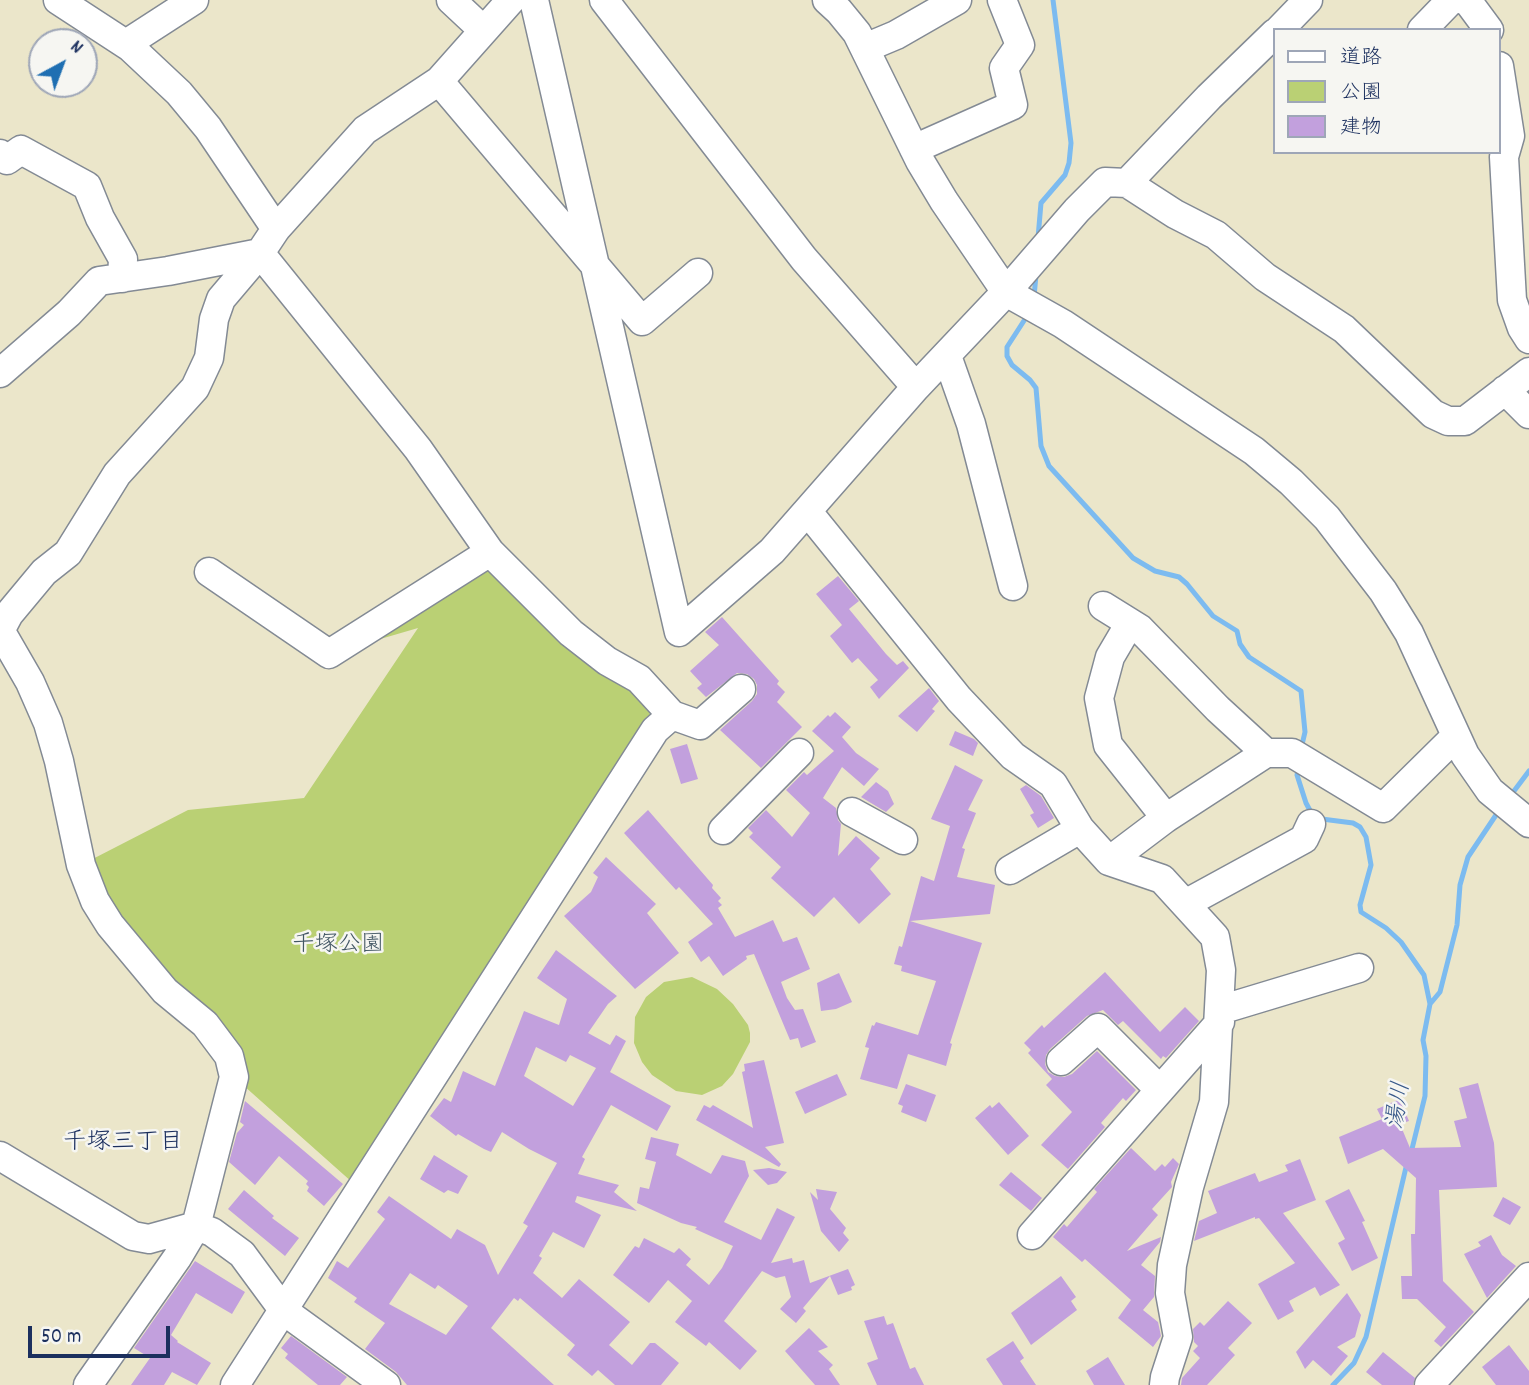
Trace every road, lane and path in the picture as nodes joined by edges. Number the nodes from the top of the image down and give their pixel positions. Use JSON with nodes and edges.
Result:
{"nodes":[{"id":1,"x":58,"y":0,"type":"edge"},
{"id":2,"x":451,"y":0,"type":"edge"},
{"id":3,"x":511,"y":0,"type":"edge"},
{"id":4,"x":534,"y":0,"type":"edge"},
{"id":5,"x":604,"y":0,"type":"edge"},
{"id":6,"x":957,"y":0,"type":"edge"},
{"id":7,"x":1002,"y":0,"type":"edge"},
{"id":8,"x":1308,"y":0,"type":"edge"},
{"id":9,"x":1451,"y":0,"type":"edge"},
{"id":10,"x":1464,"y":0,"type":"edge"},
{"id":11,"x":192,"y":1,"type":"edge"},
{"id":12,"x":831,"y":1,"type":"edge"},
{"id":13,"x":1281,"y":28,"type":"edge"},
{"id":14,"x":1424,"y":28,"type":"edge"},
{"id":15,"x":1488,"y":28,"type":"edge"},
{"id":16,"x":482,"y":29,"type":"junction"},
{"id":17,"x":1274,"y":35,"type":"edge"},
{"id":18,"x":126,"y":44,"type":"junction"},
{"id":19,"x":865,"y":48,"type":"junction"},
{"id":20,"x":1501,"y":79,"type":"edge"},
{"id":21,"x":439,"y":80,"type":"junction"},
{"id":22,"x":914,"y":149,"type":"junction"},
{"id":23,"x":0,"y":154,"type":"edge"},
{"id":24,"x":1127,"y":183,"type":"junction"},
{"id":25,"x":275,"y":229,"type":"junction"},
{"id":26,"x":260,"y":253,"type":"junction"},
{"id":27,"x":595,"y":268,"type":"junction"},
{"id":28,"x":698,"y":273,"type":"dead end"},
{"id":29,"x":121,"y":278,"type":"junction"},
{"id":30,"x":1006,"y":292,"type":"junction"},
{"id":31,"x":1529,"y":339,"type":"edge"},
{"id":32,"x":947,"y":356,"type":"junction"},
{"id":33,"x":1529,"y":372,"type":"edge"},
{"id":34,"x":0,"y":373,"type":"edge"},
{"id":35,"x":916,"y":387,"type":"junction"},
{"id":36,"x":1505,"y":390,"type":"junction"},
{"id":37,"x":1529,"y":414,"type":"edge"},
{"id":38,"x":808,"y":512,"type":"junction"},
{"id":39,"x":491,"y":552,"type":"junction"},
{"id":40,"x":209,"y":572,"type":"dead end"},
{"id":41,"x":1013,"y":586,"type":"dead end"},
{"id":42,"x":1103,"y":606,"type":"dead end"},
{"id":43,"x":1130,"y":623,"type":"junction"},
{"id":44,"x":0,"y":631,"type":"edge"},
{"id":45,"x":741,"y":689,"type":"dead end"},
{"id":46,"x":672,"y":715,"type":"junction"},
{"id":47,"x":1456,"y":736,"type":"junction"},
{"id":48,"x":799,"y":752,"type":"dead end"},
{"id":49,"x":1290,"y":757,"type":"junction"},
{"id":50,"x":1513,"y":809,"type":"edge"},
{"id":51,"x":852,"y":812,"type":"dead end"},
{"id":52,"x":1166,"y":818,"type":"junction"},
{"id":53,"x":1311,"y":824,"type":"dead end"},
{"id":54,"x":1080,"y":829,"type":"junction"},
{"id":55,"x":723,"y":830,"type":"dead end"},
{"id":56,"x":903,"y":840,"type":"dead end"},
{"id":57,"x":1109,"y":861,"type":"junction"},
{"id":58,"x":1010,"y":870,"type":"dead end"},
{"id":59,"x":1185,"y":904,"type":"junction"},
{"id":60,"x":1359,"y":968,"type":"dead end"},
{"id":61,"x":1220,"y":1016,"type":"junction"},
{"id":62,"x":1061,"y":1061,"type":"dead end"},
{"id":63,"x":1160,"y":1090,"type":"junction"},
{"id":64,"x":0,"y":1156,"type":"edge"},
{"id":65,"x":196,"y":1226,"type":"junction"},
{"id":66,"x":1032,"y":1235,"type":"dead end"},
{"id":67,"x":1529,"y":1277,"type":"edge"},
{"id":68,"x":284,"y":1311,"type":"junction"},
{"id":69,"x":88,"y":1385,"type":"edge"},
{"id":70,"x":235,"y":1385,"type":"edge"},
{"id":71,"x":386,"y":1385,"type":"edge"},
{"id":72,"x":1164,"y":1385,"type":"edge"},
{"id":73,"x":1429,"y":1385,"type":"edge"}],
"edges":[{"from":1,"to":18,"type":"street"},
{"from":2,"to":16,"type":"street"},
{"from":3,"to":16,"type":"street"},
{"from":4,"to":27,"type":"street"},
{"from":5,"to":35,"type":"street"},
{"from":6,"to":19,"type":"street"},
{"from":7,"to":22,"type":"street"},
{"from":8,"to":13,"type":"street"},
{"from":9,"to":14,"type":"street"},
{"from":10,"to":15,"type":"street"},
{"from":11,"to":18,"type":"street"},
{"from":12,"to":19,"type":"street"},
{"from":16,"to":21,"type":"street"},
{"from":17,"to":24,"type":"street"},
{"from":18,"to":25,"type":"street"},
{"from":19,"to":22,"type":"street"},
{"from":20,"to":31,"type":"street"},
{"from":21,"to":25,"type":"street"},
{"from":21,"to":27,"type":"street"},
{"from":22,"to":30,"type":"street"},
{"from":23,"to":29,"type":"street"},
{"from":24,"to":30,"type":"street"},
{"from":24,"to":36,"type":"street"},
{"from":25,"to":26,"type":"street"},
{"from":26,"to":29,"type":"street"},
{"from":26,"to":39,"type":"street"},
{"from":26,"to":44,"type":"street"},
{"from":27,"to":28,"type":"street"},
{"from":27,"to":38,"type":"street"},
{"from":29,"to":34,"type":"street"},
{"from":30,"to":32,"type":"street"},
{"from":30,"to":47,"type":"street"},
{"from":32,"to":35,"type":"street"},
{"from":32,"to":41,"type":"street"},
{"from":33,"to":36,"type":"street"},
{"from":35,"to":38,"type":"street"},
{"from":36,"to":37,"type":"street"},
{"from":38,"to":54,"type":"street"},
{"from":39,"to":40,"type":"street"},
{"from":39,"to":46,"type":"street"},
{"from":42,"to":43,"type":"street"},
{"from":43,"to":49,"type":"street"},
{"from":43,"to":52,"type":"street"},
{"from":44,"to":65,"type":"street"},
{"from":45,"to":46,"type":"street"},
{"from":46,"to":68,"type":"street"},
{"from":47,"to":49,"type":"street"},
{"from":47,"to":50,"type":"street"},
{"from":48,"to":55,"type":"street"},
{"from":49,"to":52,"type":"street"},
{"from":51,"to":56,"type":"street"},
{"from":52,"to":57,"type":"street"},
{"from":53,"to":59,"type":"street"},
{"from":54,"to":57,"type":"street"},
{"from":54,"to":58,"type":"street"},
{"from":57,"to":59,"type":"street"},
{"from":59,"to":61,"type":"street"},
{"from":60,"to":61,"type":"street"},
{"from":61,"to":63,"type":"street"},
{"from":61,"to":72,"type":"street"},
{"from":62,"to":63,"type":"street"},
{"from":63,"to":66,"type":"street"},
{"from":64,"to":65,"type":"street"},
{"from":65,"to":68,"type":"street"},
{"from":65,"to":69,"type":"street"},
{"from":67,"to":73,"type":"street"},
{"from":68,"to":70,"type":"street"},
{"from":68,"to":71,"type":"street"}]}
